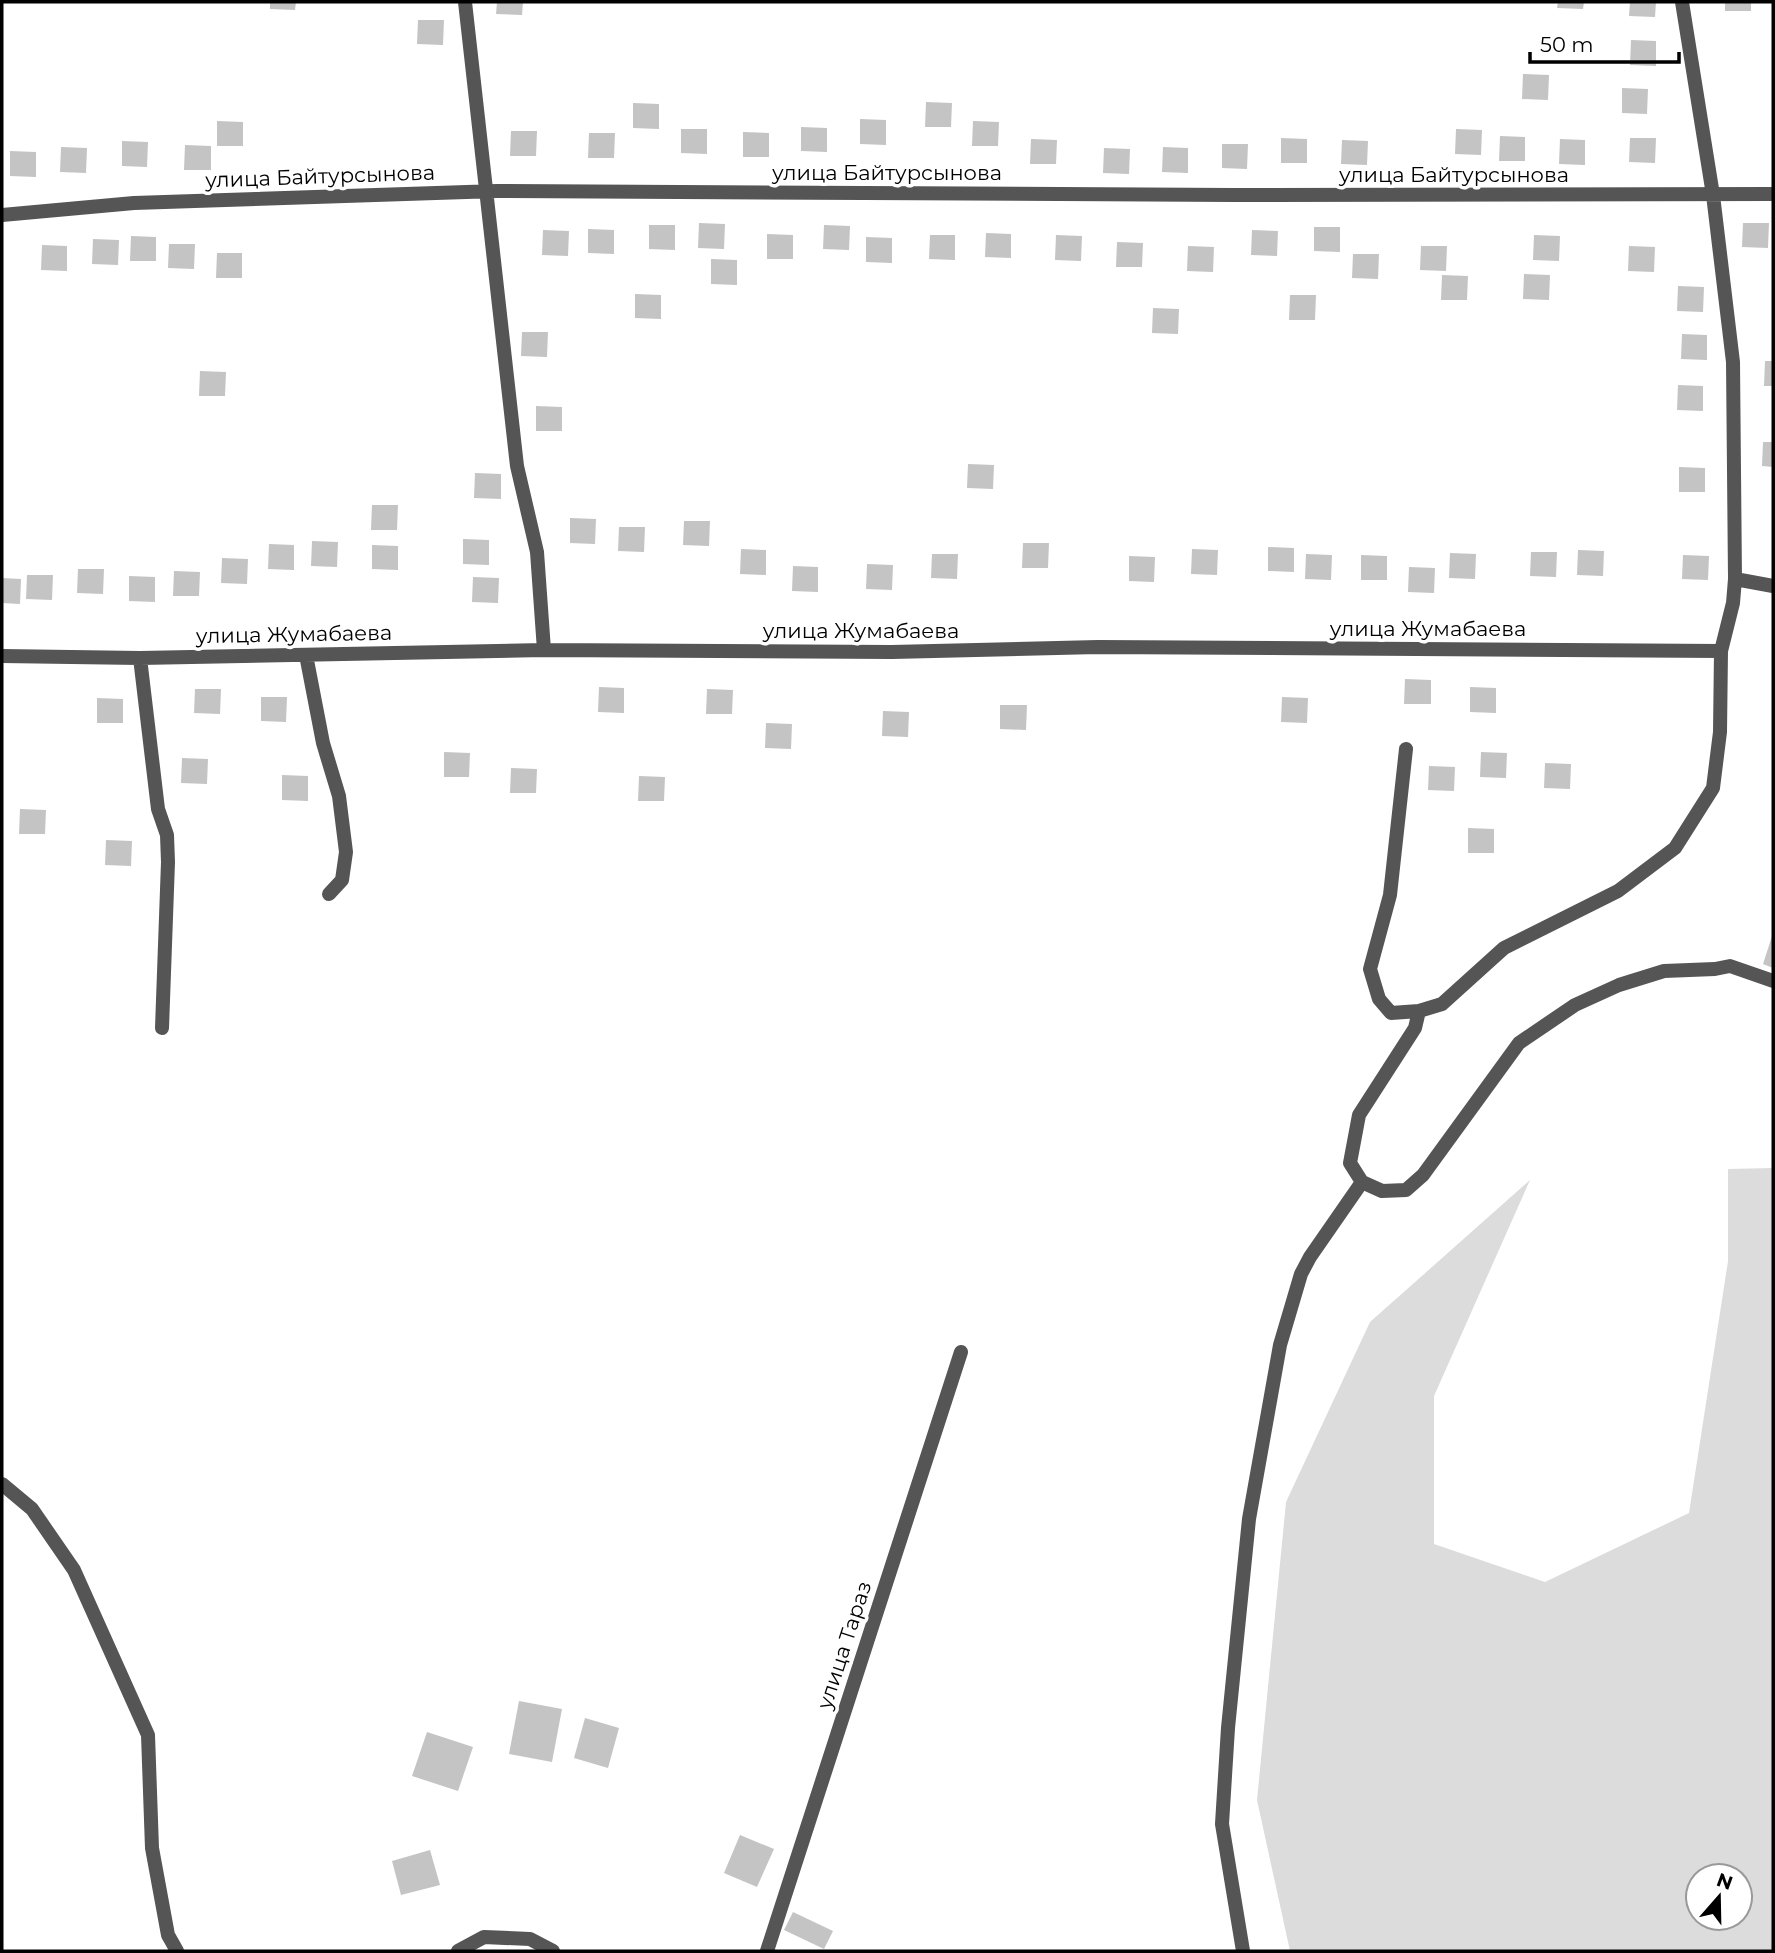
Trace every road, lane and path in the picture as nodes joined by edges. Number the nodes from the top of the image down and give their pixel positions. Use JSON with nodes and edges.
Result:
{"nodes":[{"id":1,"x":465,"y":2,"type":"edge"},
{"id":2,"x":1682,"y":2,"type":"edge"},
{"id":3,"x":487,"y":191,"type":"junction"},
{"id":4,"x":1773,"y":194,"type":"edge"},
{"id":5,"x":1713,"y":195,"type":"junction"},
{"id":6,"x":2,"y":215,"type":"edge"},
{"id":7,"x":1735,"y":579,"type":"junction"},
{"id":8,"x":1773,"y":586,"type":"edge"},
{"id":9,"x":544,"y":650,"type":"junction"},
{"id":10,"x":1721,"y":651,"type":"junction"},
{"id":11,"x":306,"y":655,"type":"junction"},
{"id":12,"x":2,"y":656,"type":"edge"},
{"id":13,"x":140,"y":658,"type":"junction"},
{"id":14,"x":1406,"y":749,"type":"dead end"},
{"id":15,"x":329,"y":894,"type":"dead end"},
{"id":16,"x":1773,"y":981,"type":"edge"},
{"id":17,"x":1419,"y":1011,"type":"junction"},
{"id":18,"x":162,"y":1028,"type":"dead end"},
{"id":19,"x":1362,"y":1182,"type":"junction"},
{"id":20,"x":961,"y":1352,"type":"dead end"},
{"id":21,"x":2,"y":1484,"type":"edge"},
{"id":22,"x":177,"y":1951,"type":"edge"},
{"id":23,"x":458,"y":1951,"type":"edge"},
{"id":24,"x":552,"y":1951,"type":"edge"},
{"id":25,"x":767,"y":1951,"type":"edge"},
{"id":26,"x":1243,"y":1951,"type":"edge"}],
"edges":[{"from":1,"to":3,"type":"street"},
{"from":2,"to":5,"type":"street"},
{"from":3,"to":5,"type":"street","name":"улица Байтурсынова"},
{"from":3,"to":6,"type":"street","name":"улица Байтурсынова"},
{"from":3,"to":9,"type":"street"},
{"from":4,"to":5,"type":"street","name":"улица Байтурсынова"},
{"from":5,"to":7,"type":"street"},
{"from":7,"to":8,"type":"street"},
{"from":7,"to":10,"type":"street"},
{"from":9,"to":10,"type":"street","name":"улица Жумабаева"},
{"from":9,"to":11,"type":"street","name":"улица Жумабаева"},
{"from":10,"to":17,"type":"street"},
{"from":11,"to":13,"type":"street","name":"улица Жумабаева"},
{"from":11,"to":15,"type":"street"},
{"from":12,"to":13,"type":"street","name":"улица Жумабаева"},
{"from":13,"to":18,"type":"street"},
{"from":14,"to":17,"type":"street"},
{"from":16,"to":19,"type":"street"},
{"from":17,"to":19,"type":"street"},
{"from":19,"to":26,"type":"street"},
{"from":20,"to":25,"type":"street","name":"улица Тараз"},
{"from":21,"to":22,"type":"street"},
{"from":23,"to":24,"type":"street"}]}
